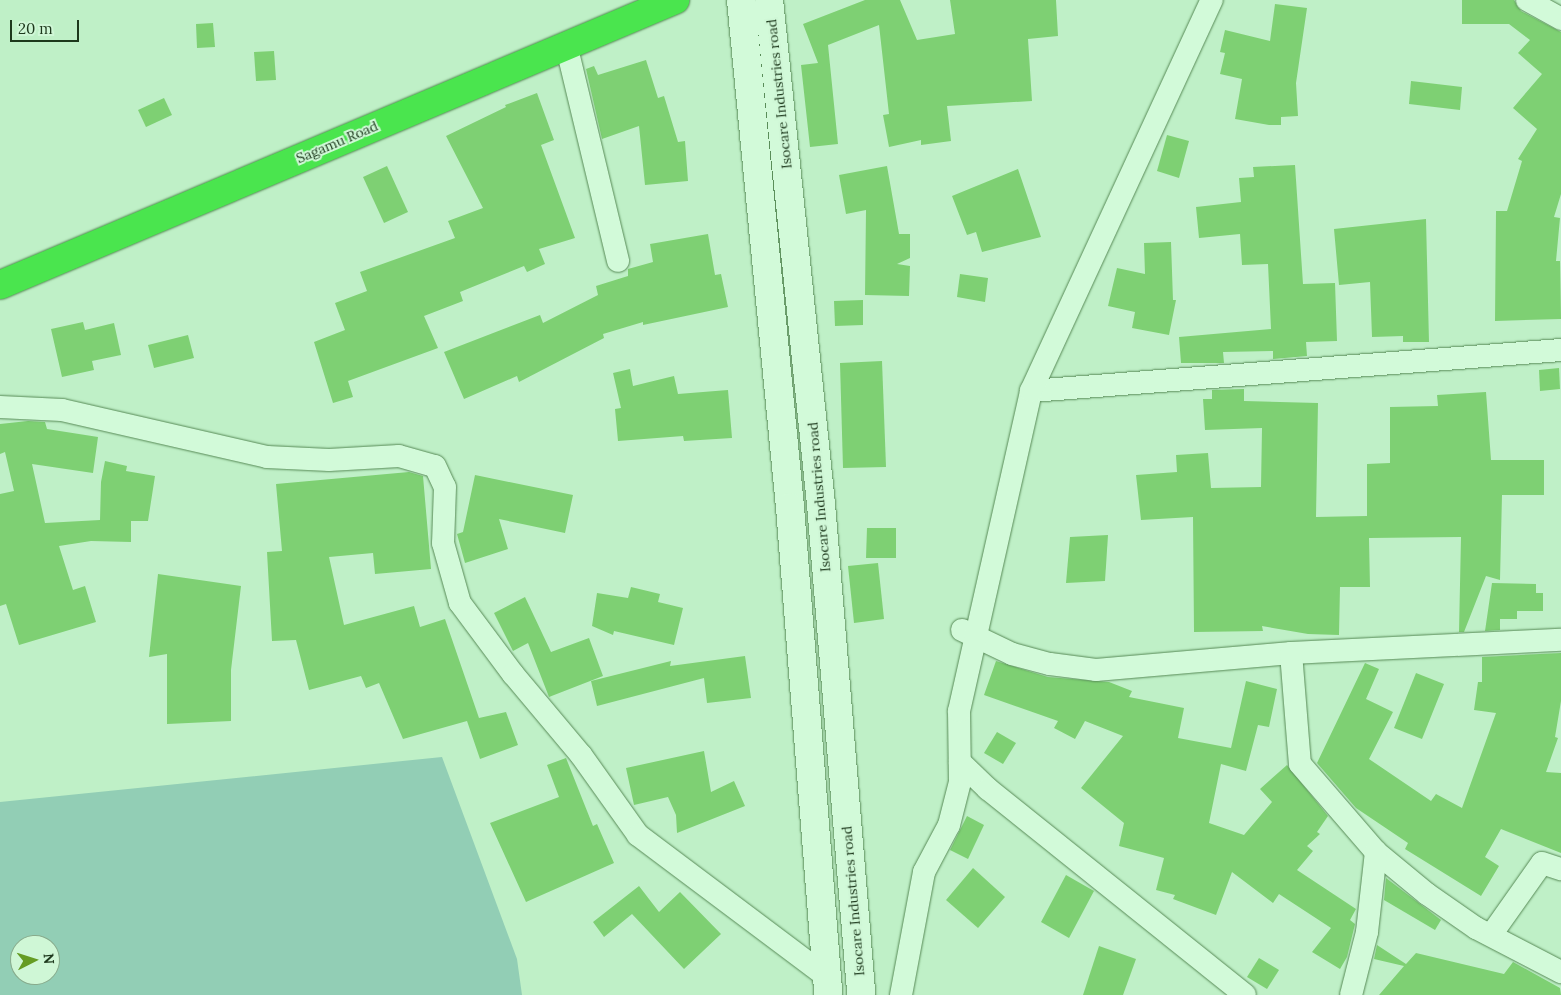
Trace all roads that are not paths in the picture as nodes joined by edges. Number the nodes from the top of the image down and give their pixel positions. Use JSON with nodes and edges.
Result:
{"nodes":[{"id":1,"x":675,"y":0,"type":"edge"},
{"id":2,"x":740,"y":0,"type":"edge"},
{"id":3,"x":769,"y":0,"type":"edge"},
{"id":4,"x":1212,"y":0,"type":"edge"},
{"id":5,"x":1527,"y":0,"type":"edge"},
{"id":6,"x":1561,"y":19,"type":"edge"},
{"id":7,"x":566,"y":44,"type":"junction"},
{"id":8,"x":618,"y":261,"type":"dead end"},
{"id":9,"x":0,"y":285,"type":"edge"},
{"id":10,"x":1561,"y":350,"type":"edge"},
{"id":11,"x":1031,"y":391,"type":"junction"},
{"id":12,"x":0,"y":407,"type":"edge"},
{"id":13,"x":821,"y":504,"type":"junction"},
{"id":14,"x":790,"y":507,"type":"junction"},
{"id":15,"x":969,"y":634,"type":"junction"},
{"id":16,"x":1561,"y":640,"type":"edge"},
{"id":17,"x":1290,"y":653,"type":"junction"},
{"id":18,"x":960,"y":762,"type":"junction"},
{"id":19,"x":1376,"y":852,"type":"junction"},
{"id":20,"x":1561,"y":869,"type":"edge"},
{"id":21,"x":1491,"y":934,"type":"junction"},
{"id":22,"x":1561,"y":972,"type":"edge"},
{"id":23,"x":828,"y":986,"type":"edge"},
{"id":24,"x":862,"y":995,"type":"edge"},
{"id":25,"x":900,"y":995,"type":"edge"},
{"id":26,"x":1245,"y":995,"type":"edge"},
{"id":27,"x":1351,"y":995,"type":"edge"}],
"edges":[{"from":1,"to":7,"type":"highway","name":"Sagamu Road"},
{"from":2,"to":14,"type":"street","name":"Isocare Industries road"},
{"from":3,"to":13,"type":"street","name":"Isocare Industries road"},
{"from":4,"to":11,"type":"street"},
{"from":5,"to":6,"type":"street"},
{"from":7,"to":8,"type":"street"},
{"from":7,"to":9,"type":"highway","name":"Sagamu Road"},
{"from":10,"to":11,"type":"street"},
{"from":11,"to":15,"type":"street"},
{"from":12,"to":23,"type":"street"},
{"from":13,"to":14,"type":"street"},
{"from":13,"to":24,"type":"street","name":"Isocare Industries road"},
{"from":14,"to":23,"type":"street","name":"Isocare Industries road"},
{"from":15,"to":17,"type":"street"},
{"from":15,"to":18,"type":"street"},
{"from":16,"to":17,"type":"street"},
{"from":17,"to":19,"type":"street"},
{"from":18,"to":25,"type":"street"},
{"from":18,"to":26,"type":"street"},
{"from":19,"to":21,"type":"street"},
{"from":19,"to":27,"type":"street"},
{"from":20,"to":21,"type":"street"},
{"from":21,"to":22,"type":"street"}]}
